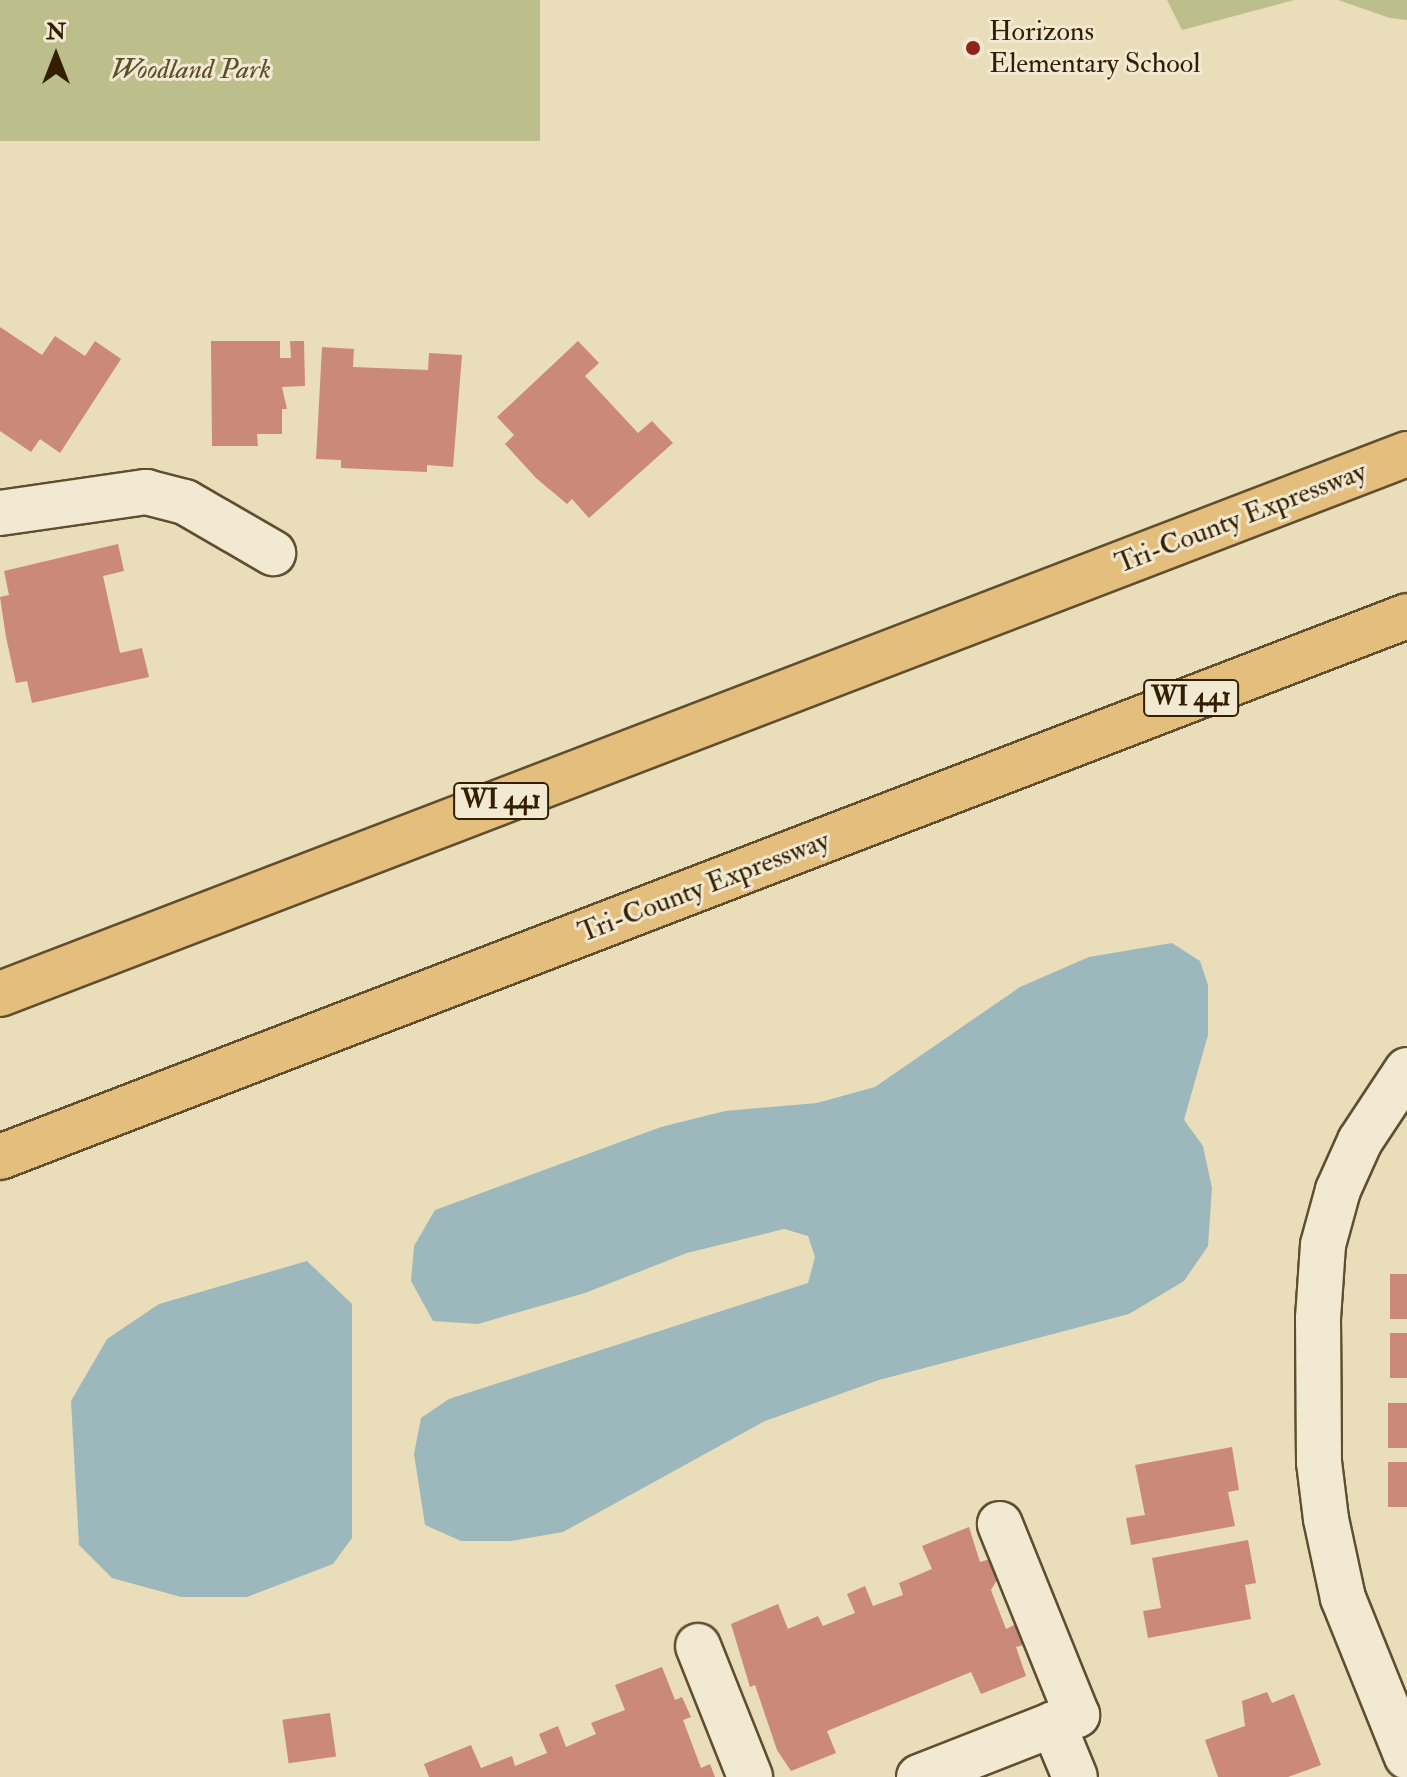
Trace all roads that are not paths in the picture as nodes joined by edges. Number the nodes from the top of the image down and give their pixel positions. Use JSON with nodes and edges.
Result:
{"nodes":[{"id":1,"x":1407,"y":454,"type":"edge"},
{"id":2,"x":0,"y":513,"type":"edge"},
{"id":3,"x":273,"y":553,"type":"dead end"},
{"id":4,"x":1407,"y":616,"type":"edge"},
{"id":5,"x":0,"y":994,"type":"edge"},
{"id":6,"x":1407,"y":1070,"type":"edge"},
{"id":7,"x":0,"y":1157,"type":"edge"},
{"id":8,"x":1000,"y":1524,"type":"dead end"},
{"id":9,"x":698,"y":1646,"type":"dead end"},
{"id":10,"x":1053,"y":1724,"type":"junction"},
{"id":11,"x":1407,"y":1757,"type":"edge"},
{"id":12,"x":750,"y":1777,"type":"edge"},
{"id":13,"x":919,"y":1777,"type":"edge"},
{"id":14,"x":1075,"y":1777,"type":"edge"}],
"edges":[{"from":1,"to":5,"type":"highway","name":"Tri-County Expressway","number":"WI 441"},
{"from":2,"to":3,"type":"street"},
{"from":4,"to":7,"type":"highway","name":"Tri-County Expressway","number":"WI 441"},
{"from":6,"to":11,"type":"street"},
{"from":8,"to":10,"type":"street"},
{"from":9,"to":12,"type":"street"},
{"from":10,"to":13,"type":"street"},
{"from":10,"to":14,"type":"street"}]}
